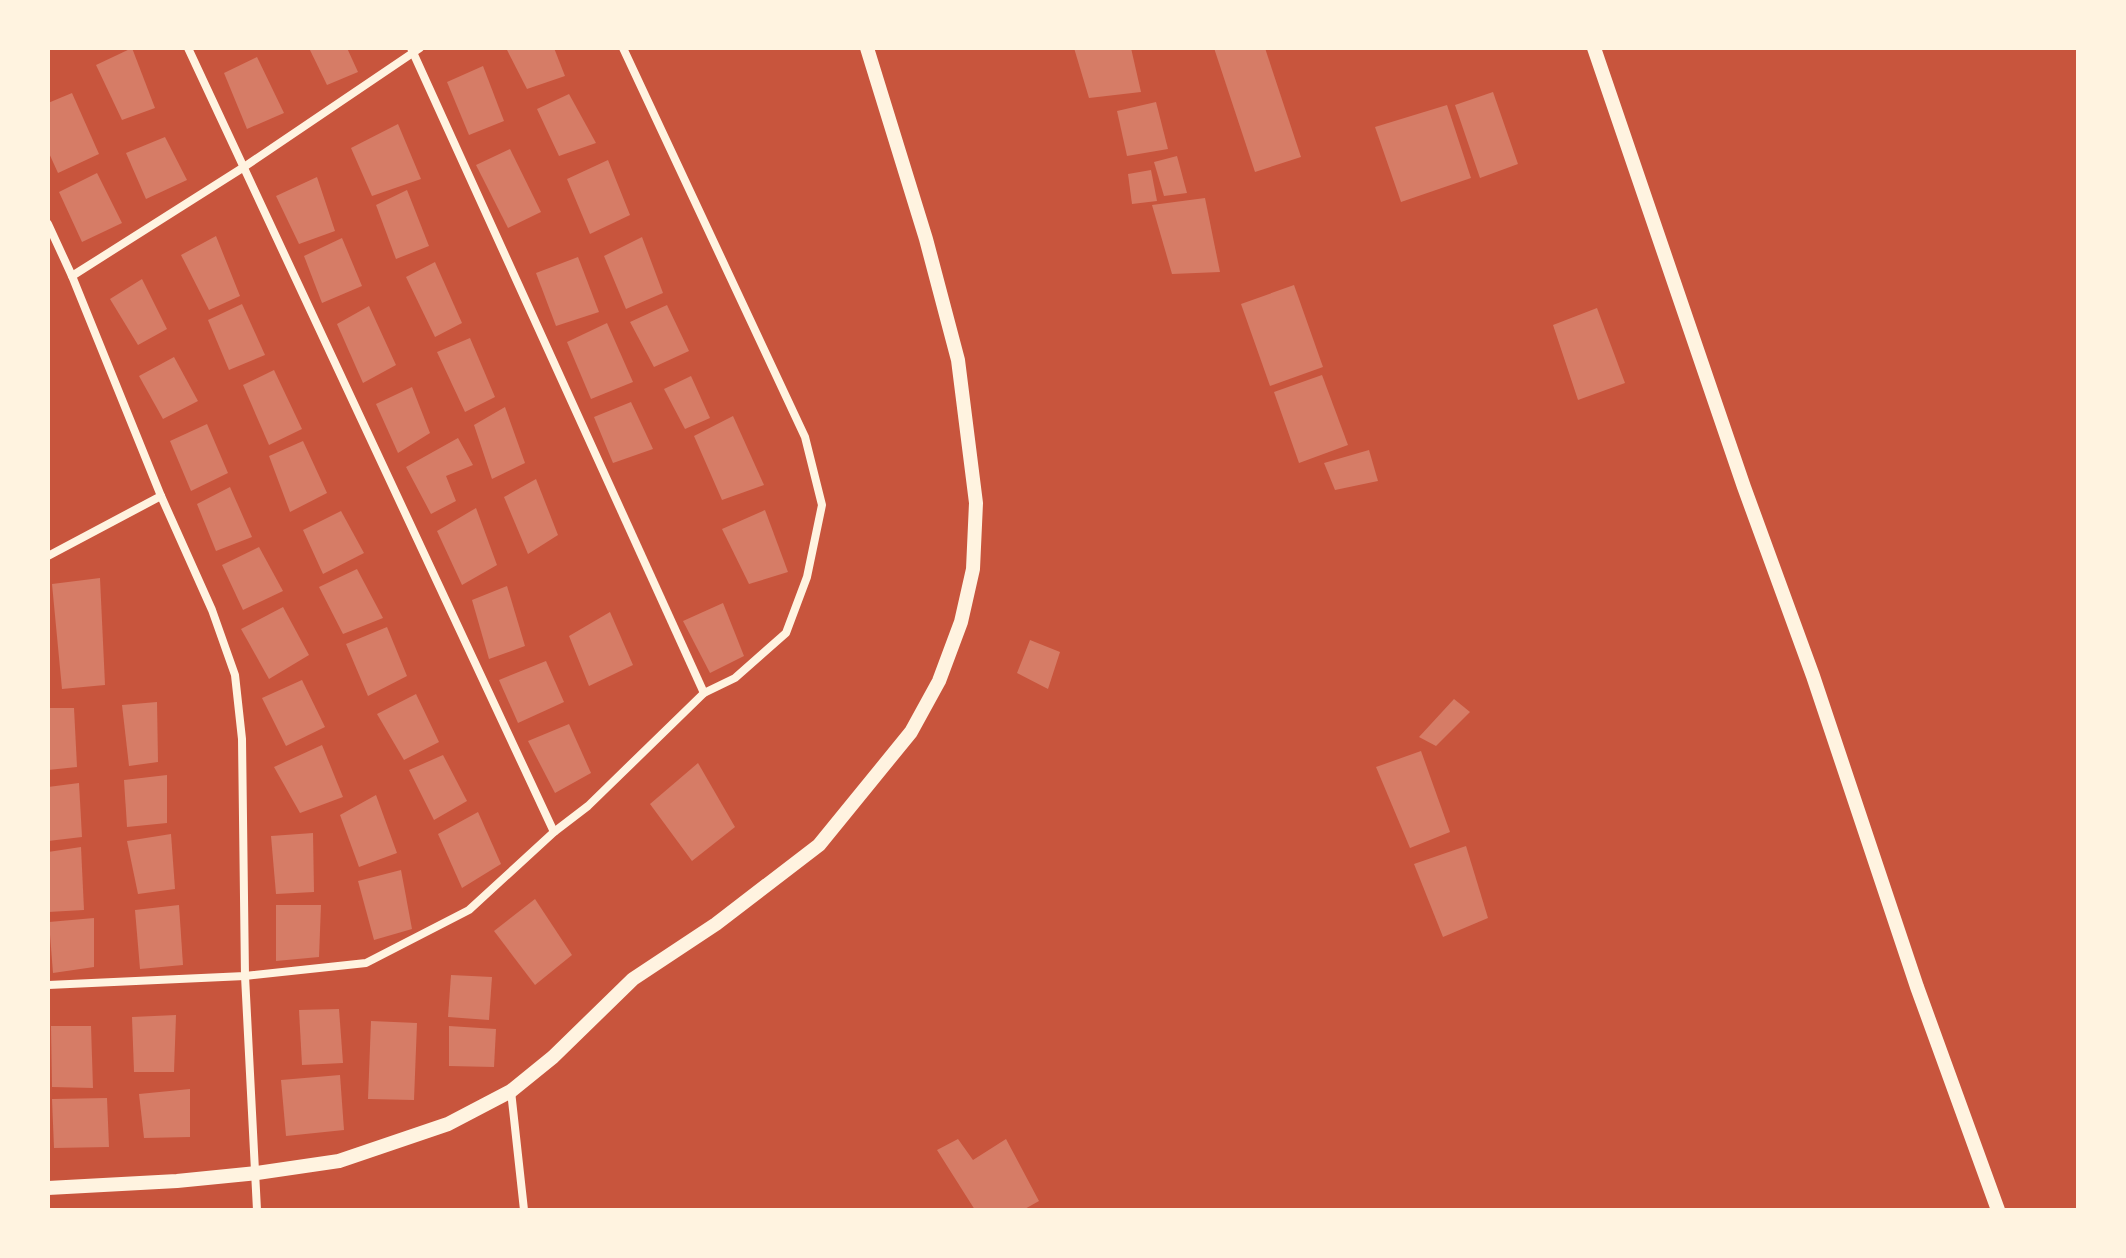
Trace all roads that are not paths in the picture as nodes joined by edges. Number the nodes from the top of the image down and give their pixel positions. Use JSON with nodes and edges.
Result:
{"nodes":[{"id":1,"x":188,"y":48,"type":"edge"},
{"id":2,"x":623,"y":48,"type":"edge"},
{"id":3,"x":867,"y":48,"type":"edge"},
{"id":4,"x":1594,"y":48,"type":"edge"},
{"id":5,"x":414,"y":49,"type":"edge"},
{"id":6,"x":244,"y":167,"type":"junction"},
{"id":7,"x":48,"y":224,"type":"edge"},
{"id":8,"x":72,"y":276,"type":"junction"},
{"id":9,"x":161,"y":496,"type":"junction"},
{"id":10,"x":48,"y":556,"type":"edge"},
{"id":11,"x":704,"y":693,"type":"junction"},
{"id":12,"x":554,"y":832,"type":"junction"},
{"id":13,"x":245,"y":976,"type":"junction"},
{"id":14,"x":48,"y":985,"type":"edge"},
{"id":15,"x":511,"y":1091,"type":"junction"},
{"id":16,"x":257,"y":1173,"type":"junction"},
{"id":17,"x":48,"y":1188,"type":"edge"},
{"id":18,"x":257,"y":1210,"type":"edge"},
{"id":19,"x":524,"y":1210,"type":"edge"},
{"id":20,"x":1998,"y":1210,"type":"edge"}],
"edges":[{"from":1,"to":6,"type":"street"},
{"from":2,"to":11,"type":"street"},
{"from":3,"to":15,"type":"street"},
{"from":4,"to":20,"type":"street"},
{"from":5,"to":6,"type":"street"},
{"from":5,"to":11,"type":"street"},
{"from":6,"to":8,"type":"street"},
{"from":6,"to":12,"type":"street"},
{"from":7,"to":8,"type":"street"},
{"from":8,"to":9,"type":"street"},
{"from":9,"to":10,"type":"street"},
{"from":9,"to":13,"type":"street"},
{"from":11,"to":12,"type":"street"},
{"from":12,"to":13,"type":"street"},
{"from":13,"to":14,"type":"street"},
{"from":13,"to":16,"type":"street"},
{"from":15,"to":16,"type":"street"},
{"from":15,"to":19,"type":"street"},
{"from":16,"to":17,"type":"street"},
{"from":16,"to":18,"type":"street"}]}
